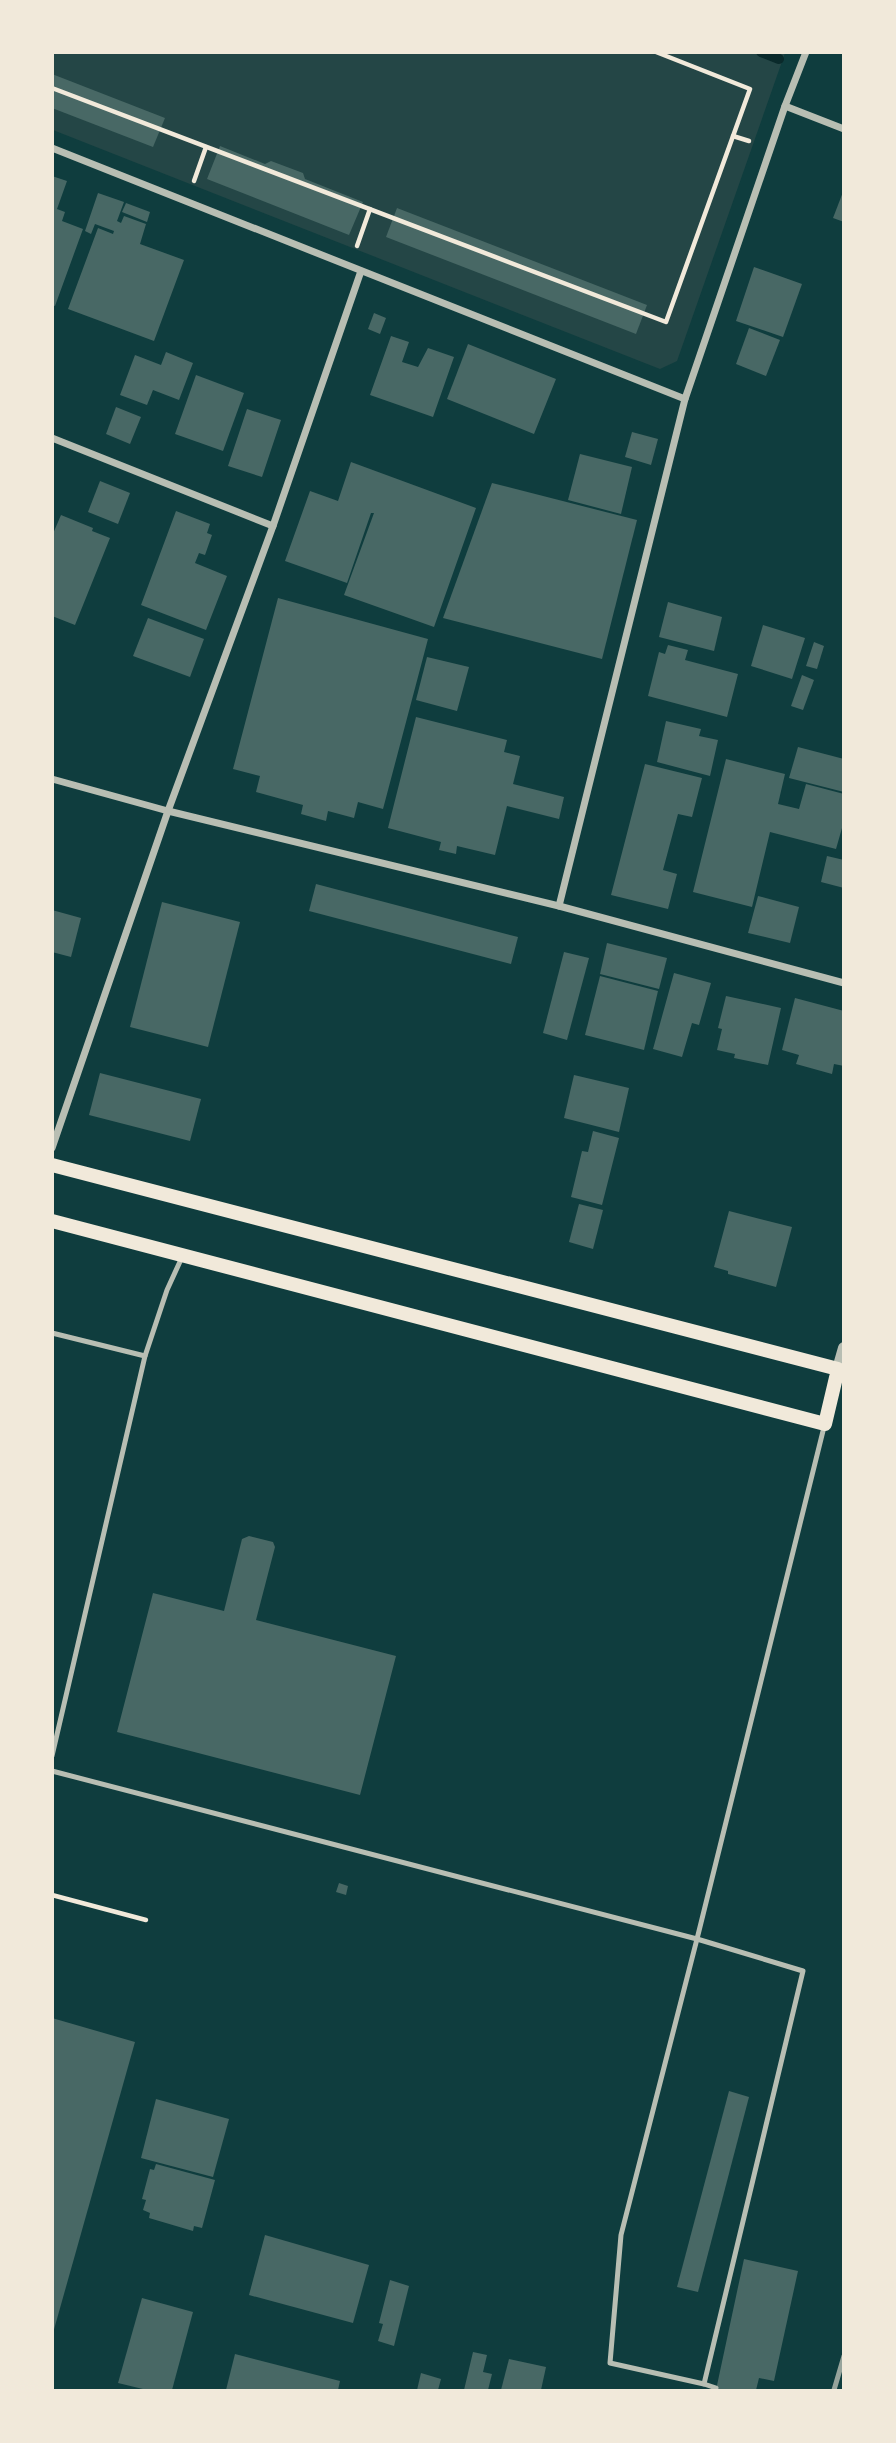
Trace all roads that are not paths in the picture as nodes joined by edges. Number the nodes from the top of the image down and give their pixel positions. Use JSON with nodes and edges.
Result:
{"nodes":[{"id":1,"x":807,"y":52,"type":"edge"},
{"id":2,"x":785,"y":106,"type":"junction"},
{"id":3,"x":844,"y":129,"type":"edge"},
{"id":4,"x":52,"y":148,"type":"edge"},
{"id":5,"x":361,"y":271,"type":"junction"},
{"id":6,"x":685,"y":399,"type":"junction"},
{"id":7,"x":52,"y":438,"type":"edge"},
{"id":8,"x":273,"y":526,"type":"junction"},
{"id":9,"x":52,"y":779,"type":"edge"},
{"id":10,"x":168,"y":811,"type":"junction"},
{"id":11,"x":559,"y":906,"type":"junction"},
{"id":12,"x":844,"y":983,"type":"edge"},
{"id":13,"x":52,"y":1148,"type":"edge"},
{"id":14,"x":52,"y":1165,"type":"edge"},
{"id":15,"x":52,"y":1221,"type":"edge"},
{"id":16,"x":183,"y":1255,"type":"junction"},
{"id":17,"x":52,"y":1333,"type":"edge"},
{"id":18,"x":844,"y":1348,"type":"edge"},
{"id":19,"x":145,"y":1356,"type":"junction"},
{"id":20,"x":838,"y":1368,"type":"junction"},
{"id":21,"x":825,"y":1424,"type":"junction"},
{"id":22,"x":52,"y":1756,"type":"edge"},
{"id":23,"x":52,"y":1771,"type":"edge"},
{"id":24,"x":697,"y":1938,"type":"junction"},
{"id":25,"x":704,"y":2384,"type":"junction"},
{"id":26,"x":716,"y":2388,"type":"dead end"}],
"edges":[{"from":1,"to":2,"type":"street"},
{"from":2,"to":3,"type":"street"},
{"from":2,"to":6,"type":"street"},
{"from":4,"to":5,"type":"street"},
{"from":5,"to":6,"type":"street"},
{"from":5,"to":8,"type":"street"},
{"from":6,"to":11,"type":"street"},
{"from":7,"to":8,"type":"street"},
{"from":8,"to":10,"type":"street"},
{"from":9,"to":10,"type":"street"},
{"from":10,"to":11,"type":"street"},
{"from":10,"to":13,"type":"street"},
{"from":11,"to":12,"type":"street"},
{"from":14,"to":20,"type":"main road"},
{"from":15,"to":16,"type":"main road"},
{"from":16,"to":19,"type":"lane"},
{"from":16,"to":21,"type":"main road"},
{"from":17,"to":19,"type":"lane"},
{"from":18,"to":20,"type":"street"},
{"from":19,"to":22,"type":"lane"},
{"from":20,"to":21,"type":"main road"},
{"from":21,"to":24,"type":"lane"},
{"from":23,"to":24,"type":"lane"},
{"from":24,"to":25,"type":"lane"},
{"from":24,"to":25,"type":"lane"},
{"from":25,"to":26,"type":"lane"}]}
